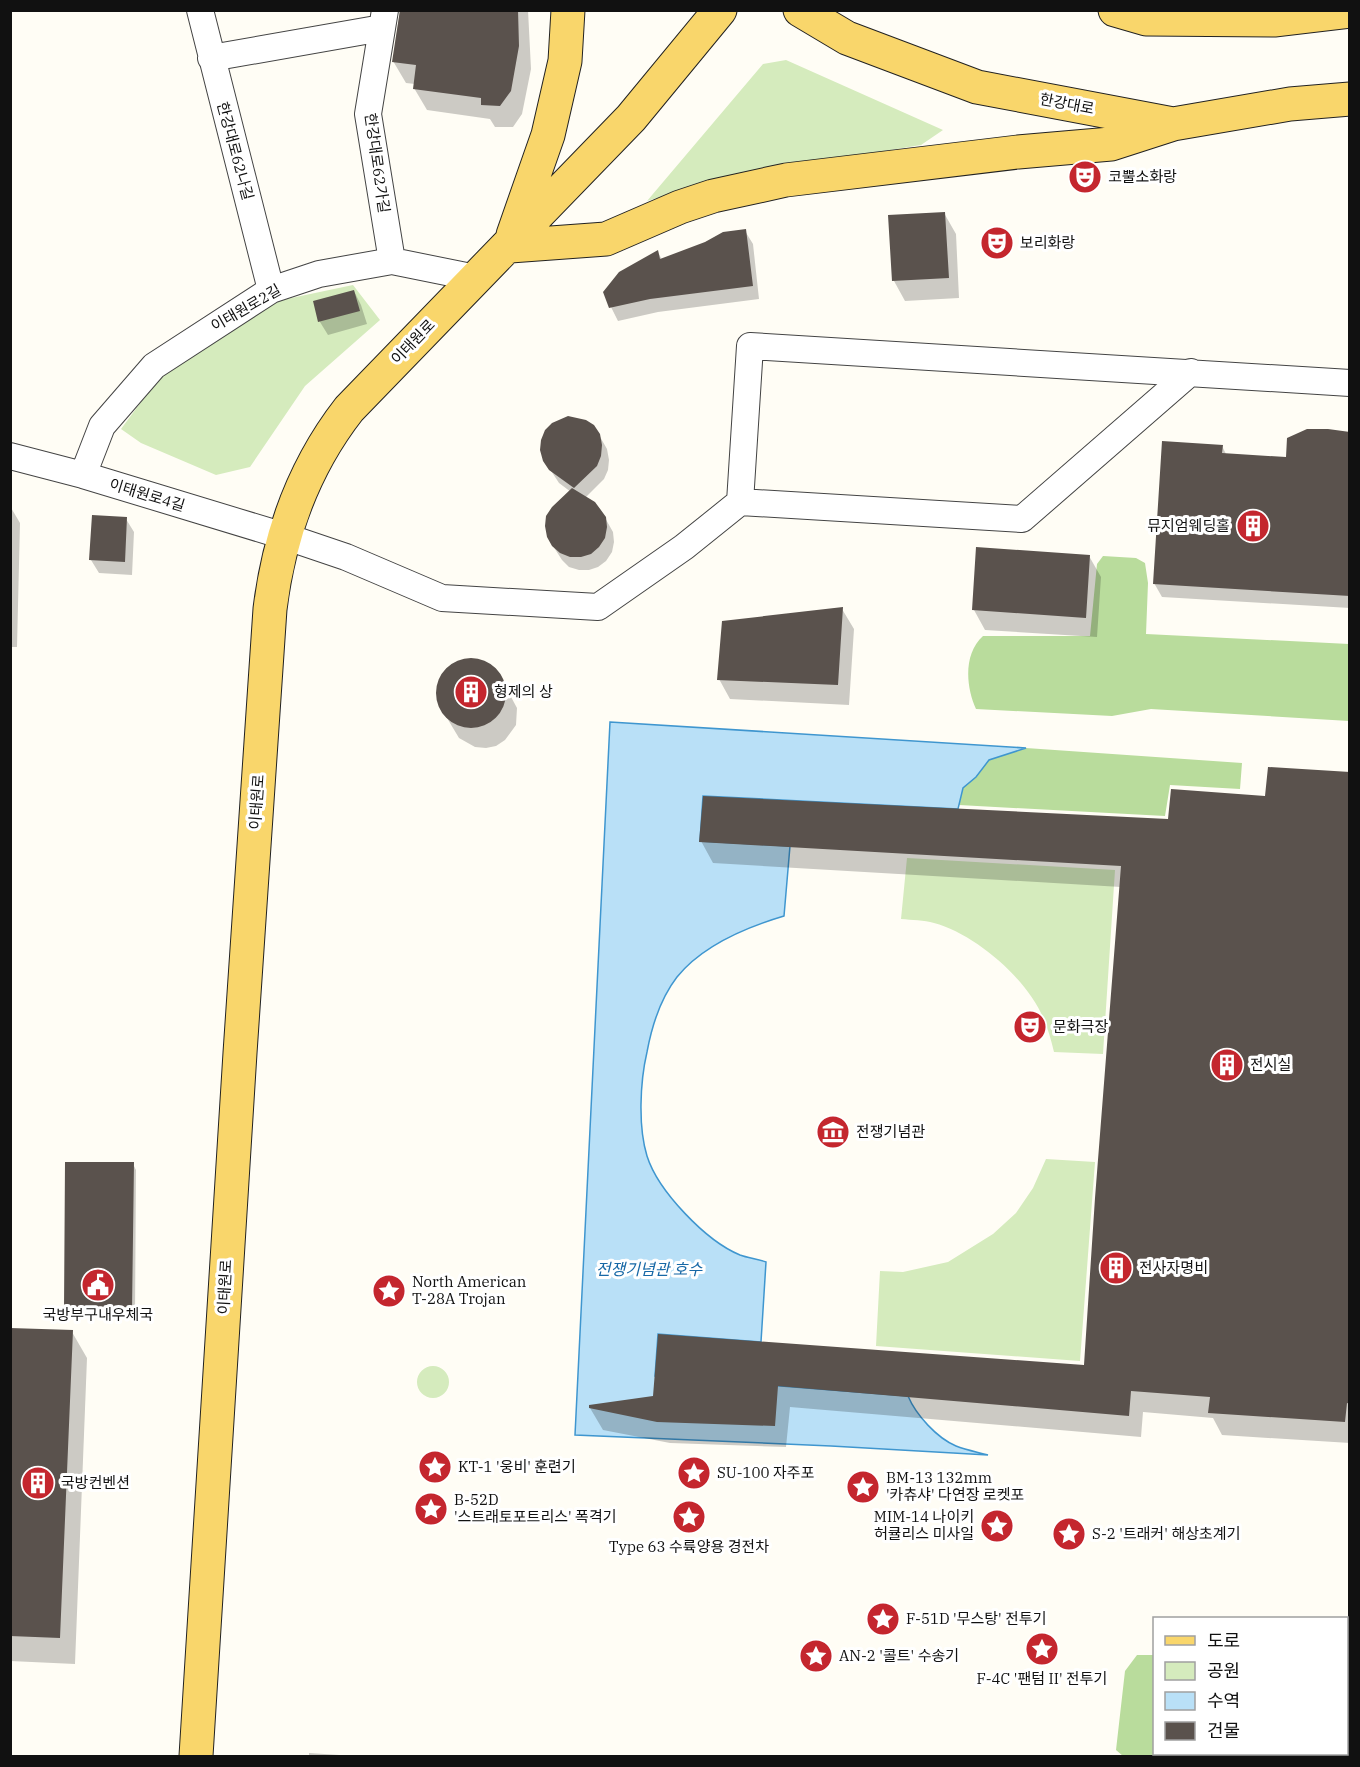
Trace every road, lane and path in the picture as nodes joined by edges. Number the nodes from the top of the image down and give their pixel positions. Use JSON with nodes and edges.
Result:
{"nodes":[{"id":1,"x":200,"y":10,"type":"edge"},
{"id":2,"x":568,"y":10,"type":"edge"},
{"id":3,"x":720,"y":10,"type":"edge"},
{"id":4,"x":800,"y":10,"type":"edge"},
{"id":5,"x":1115,"y":10,"type":"edge"},
{"id":6,"x":1350,"y":11,"type":"edge"},
{"id":7,"x":1141,"y":15,"type":"edge"},
{"id":8,"x":384,"y":19,"type":"edge"},
{"id":9,"x":211,"y":58,"type":"junction"},
{"id":10,"x":1350,"y":99,"type":"edge"},
{"id":11,"x":1173,"y":124,"type":"junction"},
{"id":12,"x":510,"y":246,"type":"junction"},
{"id":13,"x":392,"y":261,"type":"junction"},
{"id":14,"x":476,"y":278,"type":"junction"},
{"id":15,"x":271,"y":290,"type":"junction"},
{"id":16,"x":1191,"y":372,"type":"junction"},
{"id":17,"x":1350,"y":383,"type":"edge"},
{"id":18,"x":10,"y":456,"type":"edge"},
{"id":19,"x":83,"y":475,"type":"junction"},
{"id":20,"x":740,"y":502,"type":"junction"},
{"id":21,"x":284,"y":536,"type":"junction"},
{"id":22,"x":196,"y":1756,"type":"edge"}],
"edges":[{"from":1,"to":9,"type":"street","name":"한강대로62나길"},
{"from":2,"to":12,"type":"main road"},
{"from":3,"to":12,"type":"main road","name":"이태원로"},
{"from":4,"to":11,"type":"main road","name":"한강대로"},
{"from":5,"to":7,"type":"main road"},
{"from":6,"to":7,"type":"main road"},
{"from":8,"to":9,"type":"street","name":"한강대로62가길"},
{"from":8,"to":13,"type":"street","name":"한강대로62가길"},
{"from":9,"to":15,"type":"street","name":"한강대로62나길"},
{"from":10,"to":11,"type":"main road","name":"한강대로"},
{"from":11,"to":12,"type":"main road"},
{"from":12,"to":14,"type":"main road","name":"이태원로"},
{"from":13,"to":14,"type":"street","name":"이태원로2길"},
{"from":13,"to":15,"type":"street","name":"이태원로2길"},
{"from":14,"to":21,"type":"main road","name":"이태원로"},
{"from":15,"to":19,"type":"street","name":"이태원로2길"},
{"from":16,"to":17,"type":"street"},
{"from":16,"to":20,"type":"street"},
{"from":16,"to":20,"type":"street"},
{"from":18,"to":19,"type":"street","name":"이태원로4길"},
{"from":19,"to":21,"type":"street","name":"이태원로4길"},
{"from":20,"to":21,"type":"street","name":"이태원로4길"},
{"from":21,"to":22,"type":"main road","name":"이태원로"}]}
